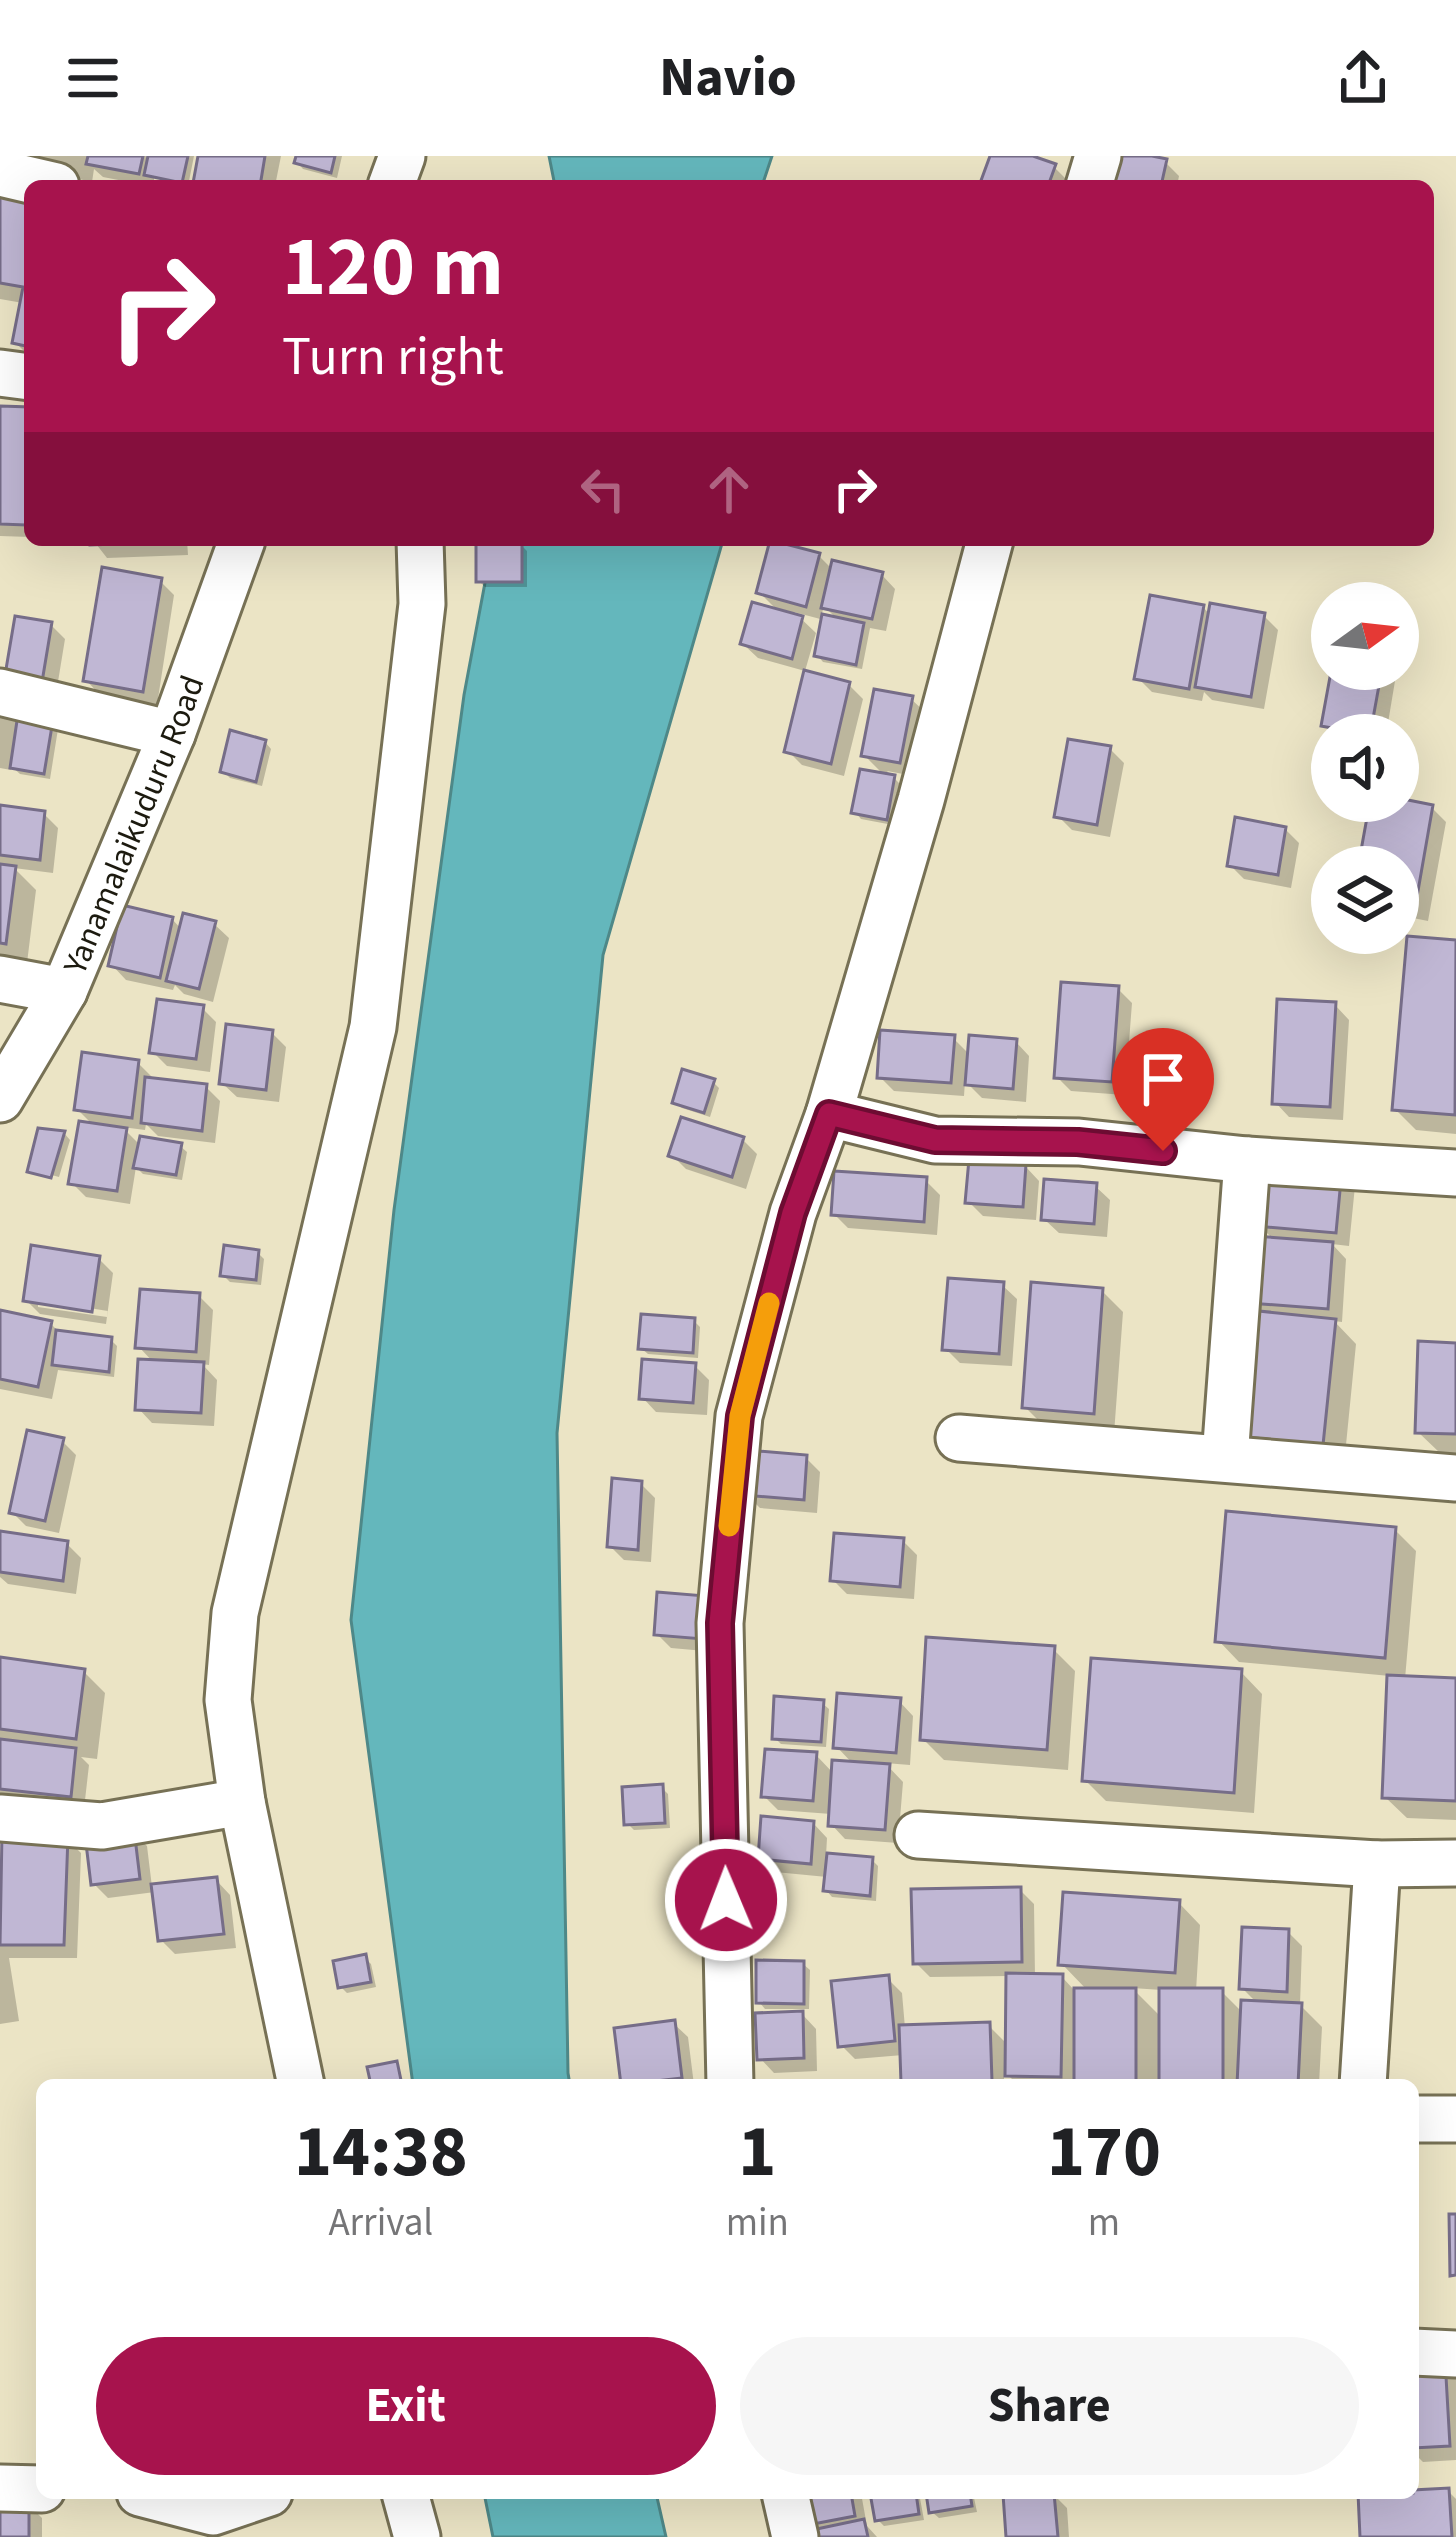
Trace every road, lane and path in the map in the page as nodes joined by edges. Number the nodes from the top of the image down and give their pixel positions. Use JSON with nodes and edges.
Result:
{"nodes":[{"id":1,"x":0,"y":173,"type":"edge"},
{"id":2,"x":30,"y":180,"type":"edge"},
{"id":3,"x":240,"y":546,"type":"edge"},
{"id":4,"x":420,"y":546,"type":"edge"},
{"id":5,"x":988,"y":546,"type":"edge"},
{"id":6,"x":0,"y":692,"type":"edge"},
{"id":7,"x":172,"y":734,"type":"junction"},
{"id":8,"x":0,"y":979,"type":"edge"},
{"id":9,"x":64,"y":991,"type":"junction"},
{"id":10,"x":0,"y":1100,"type":"edge"},
{"id":11,"x":829,"y":1114,"type":"junction"},
{"id":12,"x":1247,"y":1160,"type":"junction"},
{"id":13,"x":1456,"y":1173,"type":"edge"},
{"id":14,"x":959,"y":1438,"type":"dead end"},
{"id":15,"x":1225,"y":1458,"type":"junction"},
{"id":16,"x":1456,"y":1478,"type":"edge"},
{"id":17,"x":242,"y":1802,"type":"junction"},
{"id":18,"x":0,"y":1819,"type":"edge"},
{"id":19,"x":918,"y":1835,"type":"dead end"},
{"id":20,"x":1456,"y":1863,"type":"edge"},
{"id":21,"x":1377,"y":1864,"type":"junction"},
{"id":22,"x":300,"y":2079,"type":"edge"},
{"id":23,"x":730,"y":2079,"type":"edge"},
{"id":24,"x":1363,"y":2079,"type":"edge"},
{"id":25,"x":1419,"y":2119,"type":"edge"},
{"id":26,"x":1456,"y":2119,"type":"edge"},
{"id":27,"x":1419,"y":2352,"type":"edge"},
{"id":28,"x":1456,"y":2354,"type":"edge"},
{"id":29,"x":0,"y":2488,"type":"edge"},
{"id":30,"x":36,"y":2489,"type":"edge"},
{"id":31,"x":163,"y":2499,"type":"edge"},
{"id":32,"x":251,"y":2499,"type":"edge"},
{"id":33,"x":407,"y":2499,"type":"edge"},
{"id":34,"x":786,"y":2499,"type":"edge"},
{"id":35,"x":417,"y":2537,"type":"edge"},
{"id":36,"x":796,"y":2537,"type":"edge"}],
"edges":[{"from":1,"to":2,"type":"street"},
{"from":3,"to":7,"type":"street","name":"Yanamalaikuduru Road"},
{"from":4,"to":17,"type":"street"},
{"from":5,"to":11,"type":"street"},
{"from":6,"to":7,"type":"street"},
{"from":7,"to":9,"type":"street","name":"Yanamalaikuduru Road"},
{"from":8,"to":9,"type":"street"},
{"from":9,"to":10,"type":"street","name":"Yanamalaikuduru Road"},
{"from":11,"to":12,"type":"street"},
{"from":11,"to":23,"type":"street"},
{"from":12,"to":13,"type":"street"},
{"from":12,"to":15,"type":"street"},
{"from":14,"to":15,"type":"street"},
{"from":15,"to":16,"type":"street"},
{"from":17,"to":18,"type":"street"},
{"from":17,"to":22,"type":"street"},
{"from":19,"to":21,"type":"street"},
{"from":20,"to":21,"type":"street"},
{"from":21,"to":24,"type":"street"},
{"from":25,"to":26,"type":"street"},
{"from":27,"to":28,"type":"street"},
{"from":29,"to":30,"type":"street"},
{"from":31,"to":32,"type":"street"},
{"from":33,"to":35,"type":"street"},
{"from":34,"to":36,"type":"street"}]}
